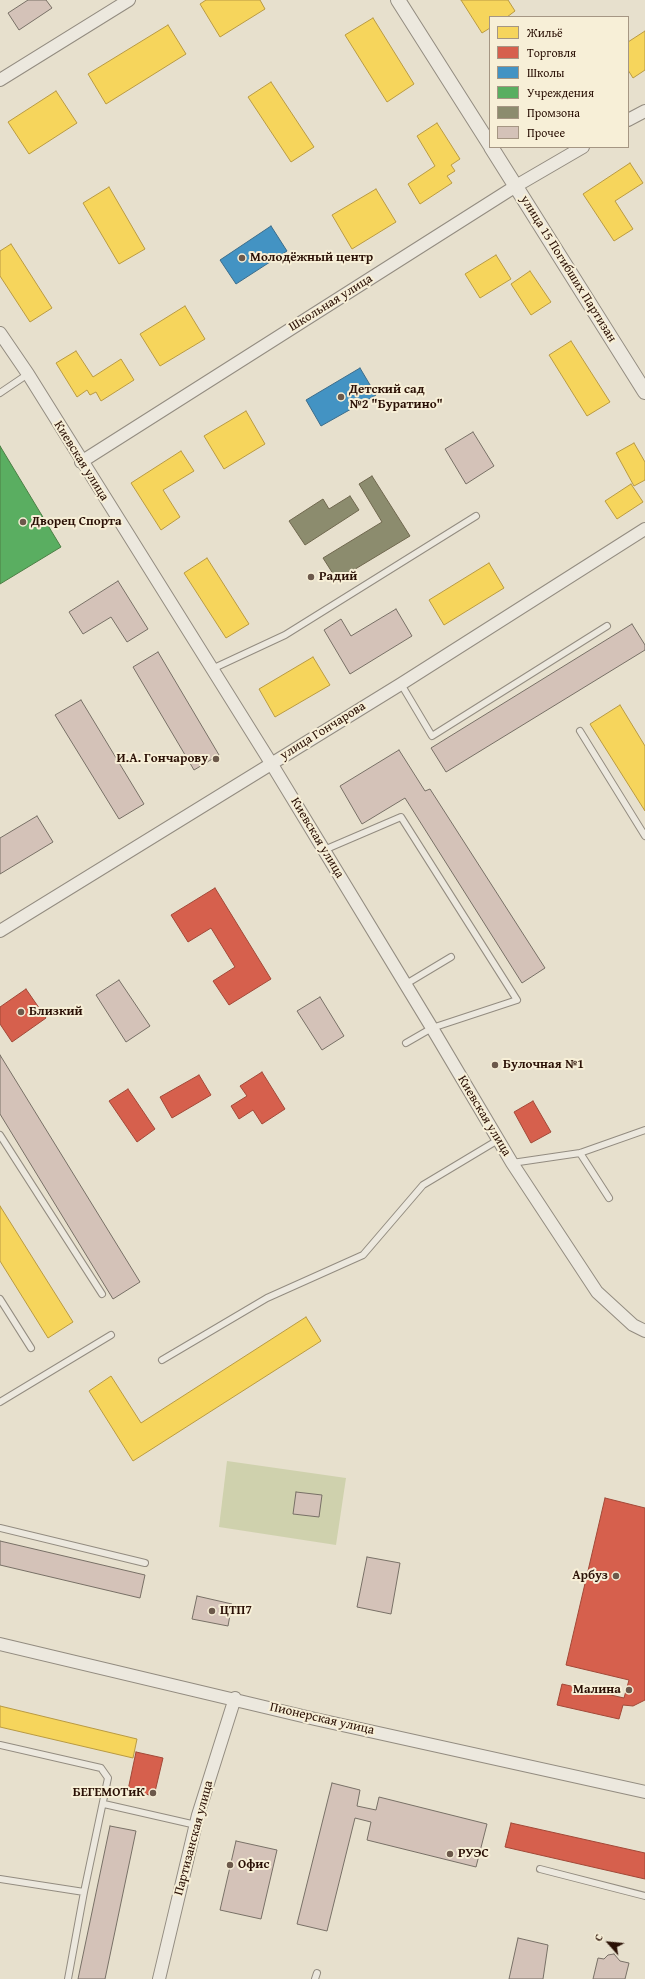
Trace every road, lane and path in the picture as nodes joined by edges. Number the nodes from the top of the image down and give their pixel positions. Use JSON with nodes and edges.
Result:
{"nodes":[{"id":1,"x":129,"y":0,"type":"edge"},
{"id":2,"x":398,"y":0,"type":"edge"},
{"id":3,"x":0,"y":80,"type":"edge"},
{"id":4,"x":645,"y":110,"type":"edge"},
{"id":5,"x":629,"y":119,"type":"edge"},
{"id":6,"x":489,"y":143,"type":"edge"},
{"id":7,"x":492,"y":148,"type":"edge"},
{"id":8,"x":581,"y":148,"type":"edge"},
{"id":9,"x":516,"y":186,"type":"junction"},
{"id":10,"x":0,"y":333,"type":"edge"},
{"id":11,"x":28,"y":374,"type":"junction"},
{"id":12,"x":645,"y":392,"type":"edge"},
{"id":13,"x":0,"y":394,"type":"edge"},
{"id":14,"x":81,"y":462,"type":"junction"},
{"id":15,"x":476,"y":516,"type":"dead end"},
{"id":16,"x":645,"y":529,"type":"edge"},
{"id":17,"x":607,"y":626,"type":"dead end"},
{"id":18,"x":212,"y":669,"type":"junction"},
{"id":19,"x":401,"y":684,"type":"junction"},
{"id":20,"x":580,"y":730,"type":"dead end"},
{"id":21,"x":271,"y":764,"type":"junction"},
{"id":22,"x":645,"y":836,"type":"edge"},
{"id":23,"x":324,"y":850,"type":"junction"},
{"id":24,"x":0,"y":931,"type":"edge"},
{"id":25,"x":451,"y":957,"type":"dead end"},
{"id":26,"x":406,"y":984,"type":"junction"},
{"id":27,"x":432,"y":1028,"type":"junction"},
{"id":28,"x":406,"y":1043,"type":"dead end"},
{"id":29,"x":645,"y":1130,"type":"edge"},
{"id":30,"x":0,"y":1135,"type":"edge"},
{"id":31,"x":498,"y":1140,"type":"junction"},
{"id":32,"x":580,"y":1153,"type":"junction"},
{"id":33,"x":512,"y":1163,"type":"junction"},
{"id":34,"x":609,"y":1198,"type":"dead end"},
{"id":35,"x":102,"y":1294,"type":"dead end"},
{"id":36,"x":0,"y":1299,"type":"edge"},
{"id":37,"x":645,"y":1331,"type":"edge"},
{"id":38,"x":111,"y":1335,"type":"dead end"},
{"id":39,"x":31,"y":1348,"type":"dead end"},
{"id":40,"x":162,"y":1360,"type":"dead end"},
{"id":41,"x":0,"y":1402,"type":"edge"},
{"id":42,"x":0,"y":1528,"type":"edge"},
{"id":43,"x":145,"y":1562,"type":"dead end"},
{"id":44,"x":0,"y":1644,"type":"edge"},
{"id":45,"x":235,"y":1698,"type":"junction"},
{"id":46,"x":0,"y":1745,"type":"edge"},
{"id":47,"x":645,"y":1792,"type":"edge"},
{"id":48,"x":104,"y":1804,"type":"junction"},
{"id":49,"x":196,"y":1825,"type":"junction"},
{"id":50,"x":540,"y":1869,"type":"dead end"},
{"id":51,"x":0,"y":1879,"type":"edge"},
{"id":52,"x":84,"y":1892,"type":"junction"},
{"id":53,"x":645,"y":1896,"type":"edge"},
{"id":54,"x":68,"y":1979,"type":"edge"},
{"id":55,"x":159,"y":1979,"type":"edge"}],
"edges":[{"from":1,"to":3,"type":"street"},
{"from":2,"to":6,"type":"street","name":"улица 15 Погибших Партизан"},
{"from":4,"to":5,"type":"street"},
{"from":7,"to":9,"type":"street","name":"улица 15 Погибших Партизан"},
{"from":8,"to":9,"type":"street","name":"Школьная улица"},
{"from":9,"to":12,"type":"street","name":"улица 15 Погибших Партизан"},
{"from":9,"to":14,"type":"street","name":"Школьная улица"},
{"from":10,"to":11,"type":"street","name":"Киевская улица"},
{"from":11,"to":13,"type":"lane"},
{"from":11,"to":14,"type":"street","name":"Киевская улица"},
{"from":14,"to":18,"type":"street","name":"Киевская улица"},
{"from":15,"to":18,"type":"lane"},
{"from":16,"to":19,"type":"street","name":"улица Гончарова"},
{"from":17,"to":19,"type":"lane"},
{"from":18,"to":21,"type":"street","name":"Киевская улица"},
{"from":19,"to":21,"type":"street","name":"улица Гончарова"},
{"from":20,"to":22,"type":"lane"},
{"from":21,"to":23,"type":"street","name":"Киевская улица"},
{"from":21,"to":24,"type":"street","name":"улица Гончарова"},
{"from":23,"to":26,"type":"street","name":"Киевская улица"},
{"from":23,"to":27,"type":"lane"},
{"from":25,"to":26,"type":"lane"},
{"from":26,"to":27,"type":"street","name":"Киевская улица"},
{"from":27,"to":28,"type":"lane"},
{"from":27,"to":31,"type":"street","name":"Киевская улица"},
{"from":29,"to":32,"type":"lane"},
{"from":30,"to":35,"type":"lane"},
{"from":31,"to":33,"type":"street","name":"Киевская улица"},
{"from":31,"to":40,"type":"lane"},
{"from":32,"to":33,"type":"lane"},
{"from":32,"to":34,"type":"lane"},
{"from":33,"to":37,"type":"street","name":"Киевская улица"},
{"from":36,"to":39,"type":"lane"},
{"from":38,"to":41,"type":"lane"},
{"from":42,"to":43,"type":"lane"},
{"from":44,"to":45,"type":"street","name":"Пионерская улица"},
{"from":45,"to":47,"type":"street","name":"Пионерская улица"},
{"from":45,"to":49,"type":"street","name":"Партизанская улица"},
{"from":46,"to":48,"type":"lane"},
{"from":48,"to":49,"type":"lane"},
{"from":48,"to":52,"type":"lane"},
{"from":49,"to":55,"type":"street","name":"Партизанская улица"},
{"from":50,"to":53,"type":"lane"},
{"from":51,"to":52,"type":"lane"},
{"from":52,"to":54,"type":"lane"}]}
